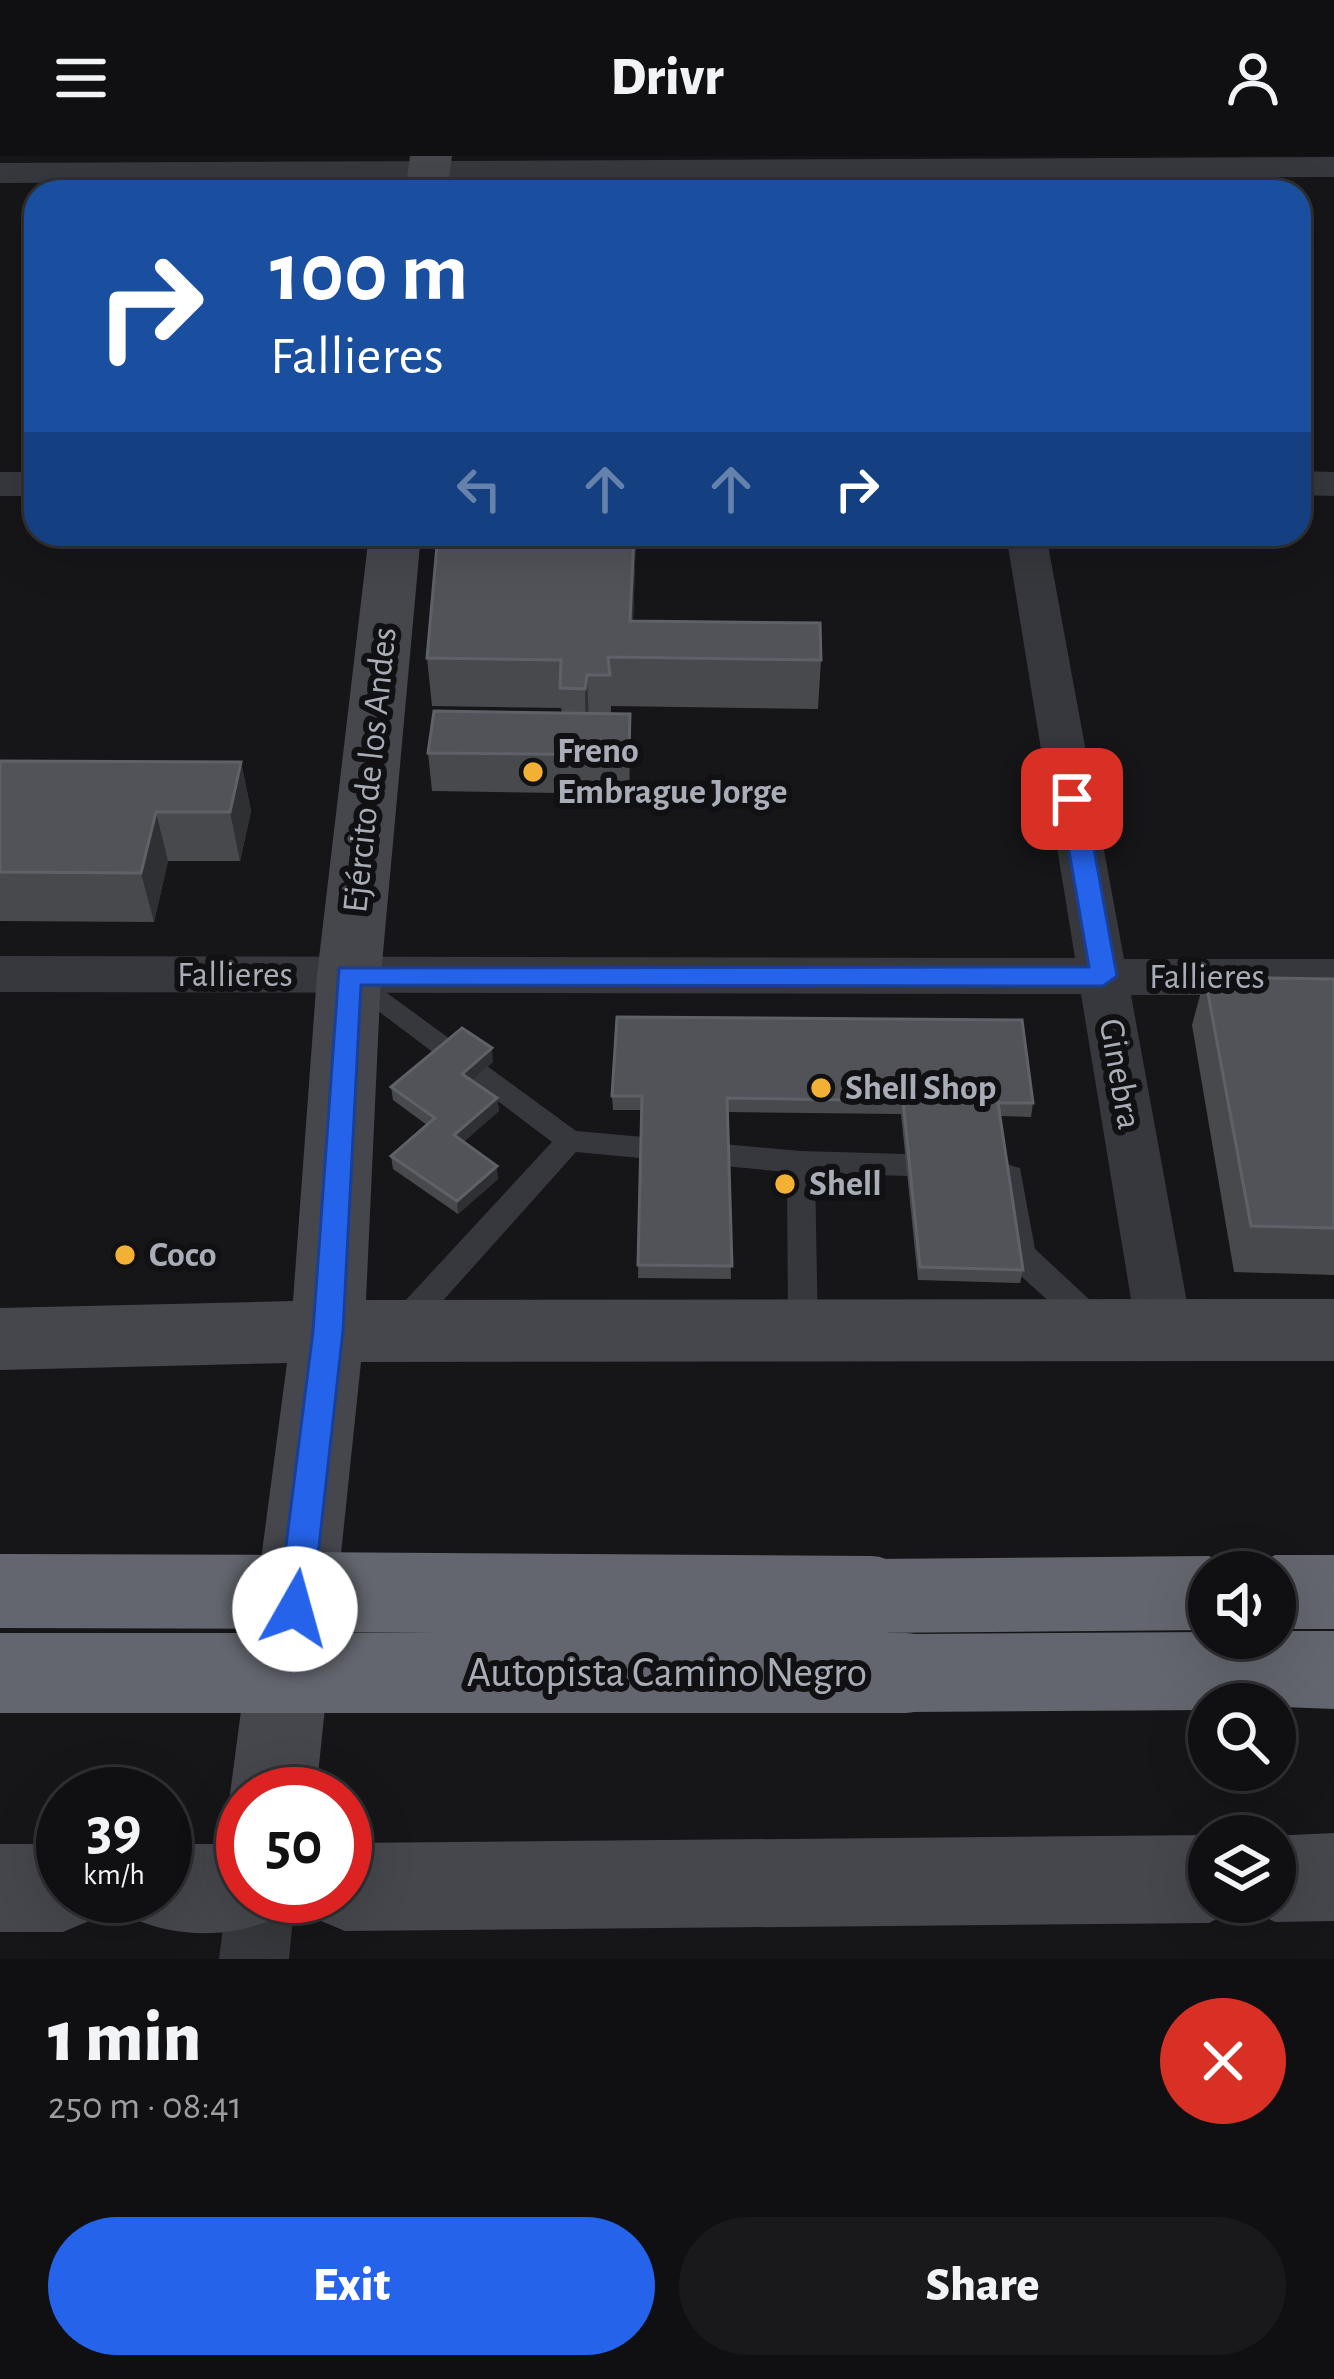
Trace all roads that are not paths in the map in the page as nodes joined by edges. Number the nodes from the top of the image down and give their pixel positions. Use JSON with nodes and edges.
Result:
{"nodes":[{"id":1,"x":1334,"y":167,"type":"edge"},
{"id":2,"x":0,"y":172,"type":"edge"},
{"id":3,"x":957,"y":173,"type":"edge"},
{"id":4,"x":429,"y":174,"type":"edge"},
{"id":5,"x":394,"y":546,"type":"edge"},
{"id":6,"x":1029,"y":546,"type":"edge"},
{"id":7,"x":0,"y":974,"type":"edge"},
{"id":8,"x":349,"y":975,"type":"junction"},
{"id":9,"x":1103,"y":976,"type":"junction"},
{"id":10,"x":1334,"y":977,"type":"edge"},
{"id":11,"x":570,"y":1141,"type":"junction"},
{"id":12,"x":801,"y":1162,"type":"junction"},
{"id":13,"x":1334,"y":1330,"type":"edge"},
{"id":14,"x":362,"y":1331,"type":"junction"},
{"id":15,"x":802,"y":1331,"type":"junction"},
{"id":16,"x":1133,"y":1331,"type":"junction"},
{"id":17,"x":0,"y":1339,"type":"edge"},
{"id":18,"x":0,"y":1591,"type":"edge"},
{"id":19,"x":1296,"y":1592,"type":"edge"},
{"id":20,"x":1334,"y":1592,"type":"edge"},
{"id":21,"x":1188,"y":1593,"type":"edge"},
{"id":22,"x":992,"y":1669,"type":"junction"},
{"id":23,"x":1334,"y":1670,"type":"edge"},
{"id":24,"x":0,"y":1673,"type":"edge"},
{"id":25,"x":1334,"y":1707,"type":"edge"},
{"id":26,"x":278,"y":1767,"type":"edge"},
{"id":27,"x":1334,"y":1877,"type":"edge"},
{"id":28,"x":1296,"y":1878,"type":"edge"},
{"id":29,"x":1188,"y":1879,"type":"edge"},
{"id":30,"x":372,"y":1887,"type":"edge"},
{"id":31,"x":0,"y":1888,"type":"edge"},
{"id":32,"x":36,"y":1888,"type":"edge"},
{"id":33,"x":258,"y":1923,"type":"edge"},
{"id":34,"x":254,"y":1959,"type":"edge"}],
"edges":[{"from":1,"to":3,"type":"street"},
{"from":2,"to":4,"type":"street"},
{"from":3,"to":4,"type":"street"},
{"from":5,"to":8,"type":"street","name":"Ejército de los Andes"},
{"from":6,"to":9,"type":"street","name":"Ginebra"},
{"from":7,"to":8,"type":"street","name":"Fallieres"},
{"from":8,"to":9,"type":"street","name":"Fallieres"},
{"from":8,"to":11,"type":"lane"},
{"from":8,"to":14,"type":"street","name":"Ejército de los Andes"},
{"from":9,"to":10,"type":"street","name":"Fallieres"},
{"from":9,"to":16,"type":"street","name":"Ginebra"},
{"from":11,"to":12,"type":"lane"},
{"from":11,"to":14,"type":"lane"},
{"from":12,"to":15,"type":"lane"},
{"from":12,"to":16,"type":"lane"},
{"from":13,"to":16,"type":"street"},
{"from":14,"to":15,"type":"street"},
{"from":14,"to":17,"type":"street"},
{"from":14,"to":26,"type":"street","name":"Ejército de los Andes"},
{"from":15,"to":16,"type":"street"},
{"from":18,"to":21,"type":"highway","name":"Autopista Camino Negro","bridge":true},
{"from":19,"to":20,"type":"highway"},
{"from":22,"to":23,"type":"highway","name":"Autopista Camino Negro"},
{"from":22,"to":24,"type":"highway","name":"Autopista Camino Negro","bridge":true},
{"from":22,"to":25,"type":"highway"},
{"from":27,"to":28,"type":"street"},
{"from":29,"to":30,"type":"street"},
{"from":31,"to":32,"type":"street"},
{"from":33,"to":34,"type":"street"}]}
